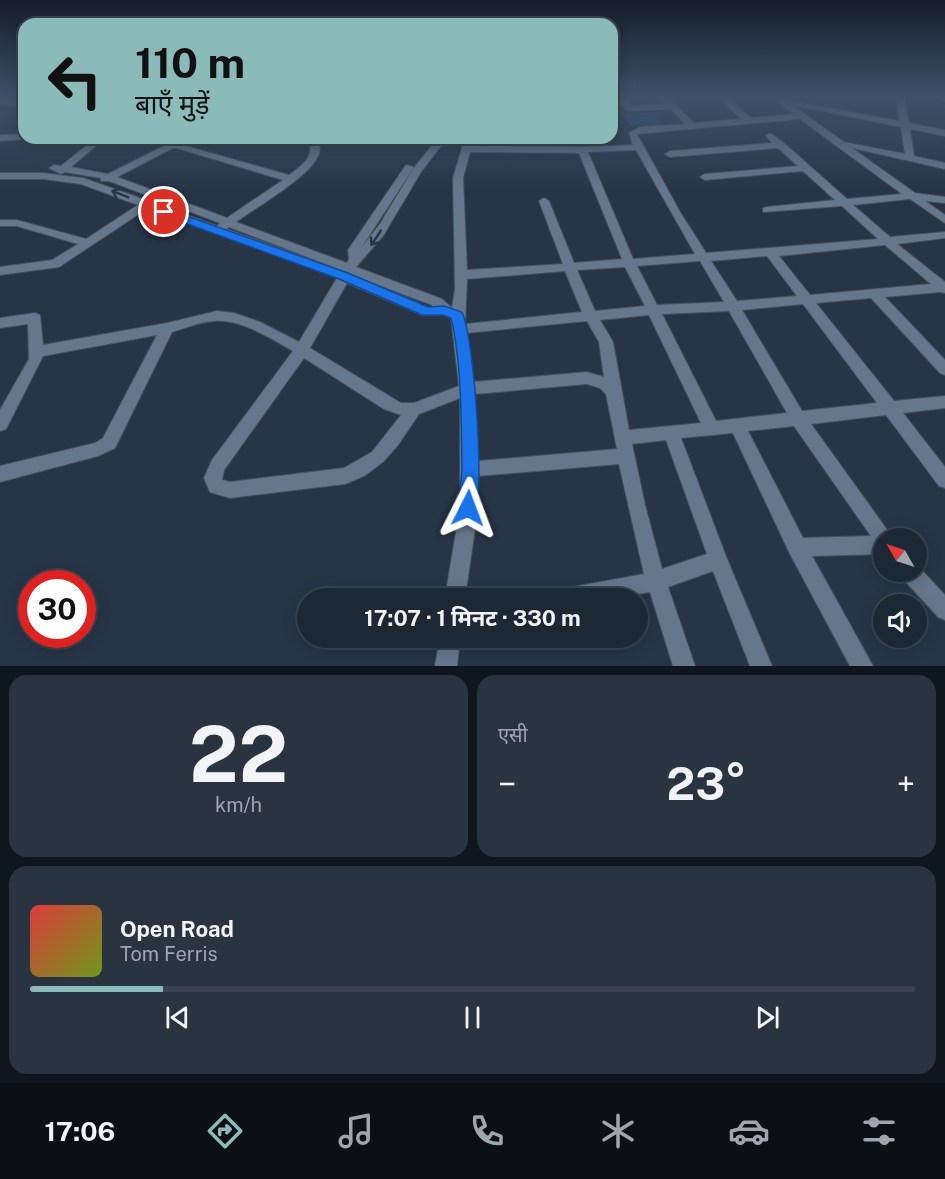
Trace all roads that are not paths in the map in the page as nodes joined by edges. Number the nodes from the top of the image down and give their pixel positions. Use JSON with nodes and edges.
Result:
{"nodes":[{"id":1,"x":668,"y":128,"type":"edge"},
{"id":2,"x":820,"y":128,"type":"edge"},
{"id":3,"x":905,"y":128,"type":"edge"},
{"id":4,"x":920,"y":128,"type":"edge"},
{"id":5,"x":945,"y":133,"type":"edge"},
{"id":6,"x":770,"y":136,"type":"dead end"},
{"id":7,"x":18,"y":137,"type":"edge"},
{"id":8,"x":0,"y":138,"type":"edge"},
{"id":9,"x":842,"y":143,"type":"junction"},
{"id":10,"x":94,"y":144,"type":"edge"},
{"id":11,"x":314,"y":144,"type":"edge"},
{"id":12,"x":427,"y":144,"type":"edge"},
{"id":13,"x":438,"y":144,"type":"edge"},
{"id":14,"x":467,"y":144,"type":"edge"},
{"id":15,"x":781,"y":145,"type":"junction"},
{"id":16,"x":638,"y":147,"type":"junction"},
{"id":17,"x":582,"y":150,"type":"junction"},
{"id":18,"x":670,"y":154,"type":"dead end"},
{"id":19,"x":910,"y":158,"type":"junction"},
{"id":20,"x":945,"y":166,"type":"edge"},
{"id":21,"x":0,"y":168,"type":"edge"},
{"id":22,"x":806,"y":168,"type":"junction"},
{"id":23,"x":64,"y":169,"type":"junction"},
{"id":24,"x":0,"y":176,"type":"edge"},
{"id":25,"x":55,"y":177,"type":"junction"},
{"id":26,"x":108,"y":177,"type":"junction"},
{"id":27,"x":705,"y":177,"type":"dead end"},
{"id":28,"x":291,"y":179,"type":"junction"},
{"id":29,"x":95,"y":185,"type":"junction"},
{"id":30,"x":159,"y":196,"type":"junction"},
{"id":31,"x":911,"y":196,"type":"junction"},
{"id":32,"x":945,"y":200,"type":"edge"},
{"id":33,"x":544,"y":201,"type":"dead end"},
{"id":34,"x":844,"y":202,"type":"junction"},
{"id":35,"x":146,"y":205,"type":"junction"},
{"id":36,"x":384,"y":205,"type":"junction"},
{"id":37,"x":397,"y":206,"type":"junction"},
{"id":38,"x":767,"y":210,"type":"dead end"},
{"id":39,"x":945,"y":220,"type":"edge"},
{"id":40,"x":0,"y":223,"type":"edge"},
{"id":41,"x":222,"y":227,"type":"junction"},
{"id":42,"x":945,"y":235,"type":"edge"},
{"id":43,"x":888,"y":242,"type":"junction"},
{"id":44,"x":88,"y":243,"type":"junction"},
{"id":45,"x":770,"y":252,"type":"junction"},
{"id":46,"x":703,"y":257,"type":"junction"},
{"id":47,"x":630,"y":262,"type":"junction"},
{"id":48,"x":569,"y":267,"type":"junction"},
{"id":49,"x":349,"y":268,"type":"junction"},
{"id":50,"x":0,"y":272,"type":"edge"},
{"id":51,"x":460,"y":275,"type":"junction"},
{"id":52,"x":943,"y":286,"type":"edge"},
{"id":53,"x":875,"y":294,"type":"junction"},
{"id":54,"x":805,"y":300,"type":"junction"},
{"id":55,"x":733,"y":306,"type":"junction"},
{"id":56,"x":653,"y":310,"type":"junction"},
{"id":57,"x":589,"y":316,"type":"junction"},
{"id":58,"x":454,"y":318,"type":"junction"},
{"id":59,"x":0,"y":323,"type":"edge"},
{"id":60,"x":167,"y":327,"type":"junction"},
{"id":61,"x":302,"y":349,"type":"junction"},
{"id":62,"x":36,"y":351,"type":"junction"},
{"id":63,"x":945,"y":369,"type":"edge"},
{"id":64,"x":467,"y":389,"type":"junction"},
{"id":65,"x":613,"y":391,"type":"junction"},
{"id":66,"x":945,"y":402,"type":"edge"},
{"id":67,"x":887,"y":406,"type":"junction"},
{"id":68,"x":414,"y":408,"type":"junction"},
{"id":69,"x":798,"y":418,"type":"junction"},
{"id":70,"x":0,"y":424,"type":"edge"},
{"id":71,"x":736,"y":425,"type":"junction"},
{"id":72,"x":711,"y":427,"type":"junction"},
{"id":73,"x":671,"y":433,"type":"junction"},
{"id":74,"x":624,"y":438,"type":"junction"},
{"id":75,"x":626,"y":456,"type":"junction"},
{"id":76,"x":470,"y":469,"type":"junction"},
{"id":77,"x":0,"y":474,"type":"edge"},
{"id":78,"x":945,"y":480,"type":"edge"},
{"id":79,"x":876,"y":528,"type":"edge"},
{"id":80,"x":873,"y":545,"type":"edge"},
{"id":81,"x":798,"y":547,"type":"junction"},
{"id":82,"x":718,"y":560,"type":"junction"},
{"id":83,"x":656,"y":581,"type":"junction"},
{"id":84,"x":919,"y":582,"type":"edge"},
{"id":85,"x":456,"y":588,"type":"edge"},
{"id":86,"x":619,"y":588,"type":"edge"},
{"id":87,"x":945,"y":610,"type":"edge"},
{"id":88,"x":449,"y":648,"type":"edge"},
{"id":89,"x":446,"y":666,"type":"edge"},
{"id":90,"x":684,"y":666,"type":"edge"},
{"id":91,"x":761,"y":666,"type":"edge"},
{"id":92,"x":862,"y":666,"type":"edge"}],
"edges":[{"from":1,"to":16,"type":"street"},
{"from":2,"to":9,"type":"street"},
{"from":3,"to":19,"type":"street"},
{"from":4,"to":5,"type":"street"},
{"from":6,"to":15,"type":"street"},
{"from":7,"to":8,"type":"street"},
{"from":9,"to":19,"type":"street"},
{"from":9,"to":31,"type":"street"},
{"from":10,"to":23,"type":"street"},
{"from":11,"to":28,"type":"street"},
{"from":12,"to":36,"type":"street"},
{"from":13,"to":37,"type":"street"},
{"from":14,"to":17,"type":"street"},
{"from":14,"to":51,"type":"street"},
{"from":15,"to":18,"type":"street"},
{"from":15,"to":22,"type":"street"},
{"from":16,"to":17,"type":"street"},
{"from":16,"to":46,"type":"street"},
{"from":17,"to":47,"type":"street"},
{"from":19,"to":20,"type":"street"},
{"from":21,"to":23,"type":"street"},
{"from":22,"to":27,"type":"street"},
{"from":22,"to":34,"type":"street"},
{"from":23,"to":25,"type":"street"},
{"from":23,"to":26,"type":"street"},
{"from":24,"to":25,"type":"street"},
{"from":25,"to":29,"type":"street"},
{"from":26,"to":28,"type":"street"},
{"from":26,"to":29,"type":"street"},
{"from":26,"to":30,"type":"street"},
{"from":28,"to":41,"type":"street"},
{"from":35,"to":29,"type":"street","one_way":true},
{"from":30,"to":35,"type":"street"},
{"from":30,"to":41,"type":"street"},
{"from":31,"to":32,"type":"street"},
{"from":31,"to":34,"type":"street"},
{"from":31,"to":39,"type":"street"},
{"from":33,"to":48,"type":"street"},
{"from":34,"to":38,"type":"street"},
{"from":34,"to":43,"type":"street"},
{"from":35,"to":41,"type":"street"},
{"from":35,"to":44,"type":"street"},
{"from":36,"to":37,"type":"street"},
{"from":36,"to":49,"type":"street"},
{"from":37,"to":49,"type":"street","one_way":true},
{"from":40,"to":44,"type":"street"},
{"from":41,"to":49,"type":"street"},
{"from":42,"to":43,"type":"street"},
{"from":43,"to":45,"type":"street"},
{"from":43,"to":52,"type":"street"},
{"from":44,"to":50,"type":"street"},
{"from":45,"to":46,"type":"street"},
{"from":45,"to":54,"type":"street"},
{"from":46,"to":47,"type":"street"},
{"from":46,"to":55,"type":"street"},
{"from":47,"to":48,"type":"street"},
{"from":47,"to":56,"type":"street"},
{"from":48,"to":51,"type":"street"},
{"from":48,"to":57,"type":"street"},
{"from":49,"to":58,"type":"street"},
{"from":49,"to":61,"type":"street"},
{"from":51,"to":58,"type":"street"},
{"from":52,"to":53,"type":"street"},
{"from":53,"to":54,"type":"street"},
{"from":53,"to":63,"type":"street"},
{"from":54,"to":55,"type":"street"},
{"from":54,"to":67,"type":"street"},
{"from":55,"to":56,"type":"street"},
{"from":55,"to":69,"type":"street"},
{"from":56,"to":57,"type":"street"},
{"from":56,"to":72,"type":"street"},
{"from":57,"to":58,"type":"street"},
{"from":57,"to":65,"type":"street"},
{"from":58,"to":64,"type":"street"},
{"from":59,"to":62,"type":"street"},
{"from":60,"to":61,"type":"street"},
{"from":60,"to":62,"type":"street"},
{"from":60,"to":77,"type":"street"},
{"from":61,"to":68,"type":"street"},
{"from":61,"to":68,"type":"street"},
{"from":62,"to":70,"type":"street"},
{"from":64,"to":65,"type":"street"},
{"from":64,"to":68,"type":"street"},
{"from":64,"to":76,"type":"street"},
{"from":65,"to":74,"type":"street"},
{"from":66,"to":67,"type":"street"},
{"from":67,"to":69,"type":"street"},
{"from":67,"to":78,"type":"street"},
{"from":69,"to":71,"type":"street"},
{"from":69,"to":79,"type":"street"},
{"from":71,"to":72,"type":"street"},
{"from":71,"to":81,"type":"street"},
{"from":72,"to":73,"type":"street"},
{"from":73,"to":74,"type":"street"},
{"from":73,"to":82,"type":"street"},
{"from":74,"to":75,"type":"street"},
{"from":75,"to":76,"type":"street"},
{"from":75,"to":83,"type":"street"},
{"from":76,"to":85,"type":"street"},
{"from":80,"to":81,"type":"street"},
{"from":81,"to":92,"type":"street"},
{"from":82,"to":83,"type":"street"},
{"from":82,"to":91,"type":"street"},
{"from":83,"to":86,"type":"street"},
{"from":83,"to":90,"type":"street"},
{"from":84,"to":87,"type":"street"},
{"from":88,"to":89,"type":"street"}]}
